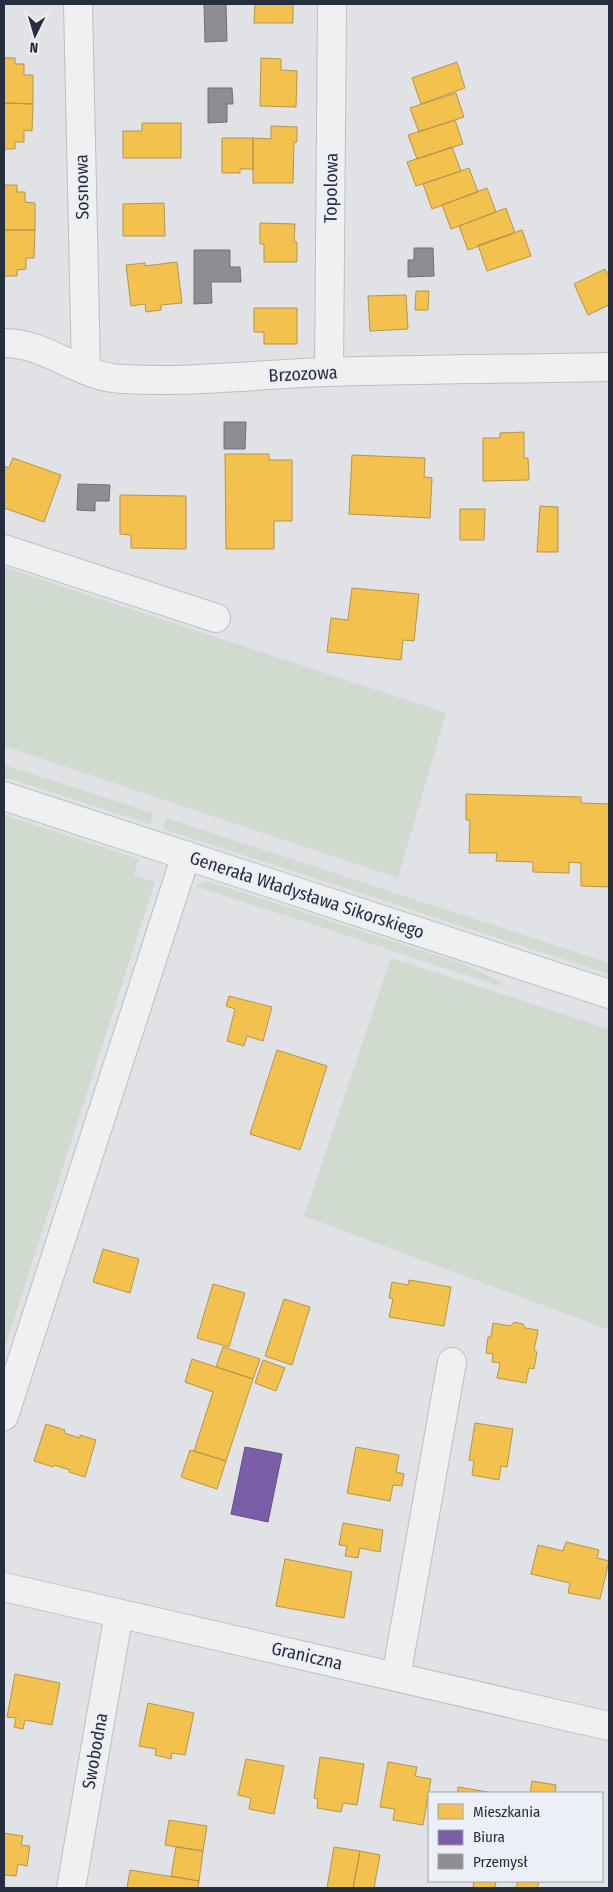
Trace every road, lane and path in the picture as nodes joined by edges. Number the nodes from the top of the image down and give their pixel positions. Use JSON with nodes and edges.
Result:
{"nodes":[{"id":1,"x":78,"y":4,"type":"edge"},
{"id":2,"x":332,"y":4,"type":"edge"},
{"id":3,"x":4,"y":343,"type":"edge"},
{"id":4,"x":609,"y":368,"type":"edge"},
{"id":5,"x":86,"y":370,"type":"junction"},
{"id":6,"x":329,"y":372,"type":"junction"},
{"id":7,"x":4,"y":549,"type":"edge"},
{"id":8,"x":216,"y":618,"type":"dead end"},
{"id":9,"x":4,"y":796,"type":"edge"},
{"id":10,"x":186,"y":855,"type":"junction"},
{"id":11,"x":609,"y":994,"type":"edge"},
{"id":12,"x":452,"y":1362,"type":"dead end"},
{"id":13,"x":4,"y":1416,"type":"edge"},
{"id":14,"x":4,"y":1587,"type":"edge"},
{"id":15,"x":119,"y":1613,"type":"junction"},
{"id":16,"x":396,"y":1677,"type":"junction"},
{"id":17,"x":609,"y":1726,"type":"edge"},
{"id":18,"x":71,"y":1888,"type":"edge"}],
"edges":[{"from":1,"to":5,"type":"street","name":"Sosnowa"},
{"from":2,"to":6,"type":"street","name":"Topolowa"},
{"from":3,"to":5,"type":"street","name":"Brzozowa"},
{"from":4,"to":6,"type":"street","name":"Brzozowa"},
{"from":5,"to":6,"type":"street","name":"Brzozowa"},
{"from":7,"to":8,"type":"street"},
{"from":9,"to":10,"type":"street","name":"Generała Władysława Sikorskiego"},
{"from":10,"to":11,"type":"street","name":"Generała Władysława Sikorskiego"},
{"from":10,"to":13,"type":"street"},
{"from":12,"to":16,"type":"street"},
{"from":14,"to":15,"type":"street","name":"Graniczna"},
{"from":15,"to":16,"type":"street","name":"Graniczna"},
{"from":15,"to":18,"type":"street","name":"Swobodna"},
{"from":16,"to":17,"type":"street","name":"Graniczna"}]}
